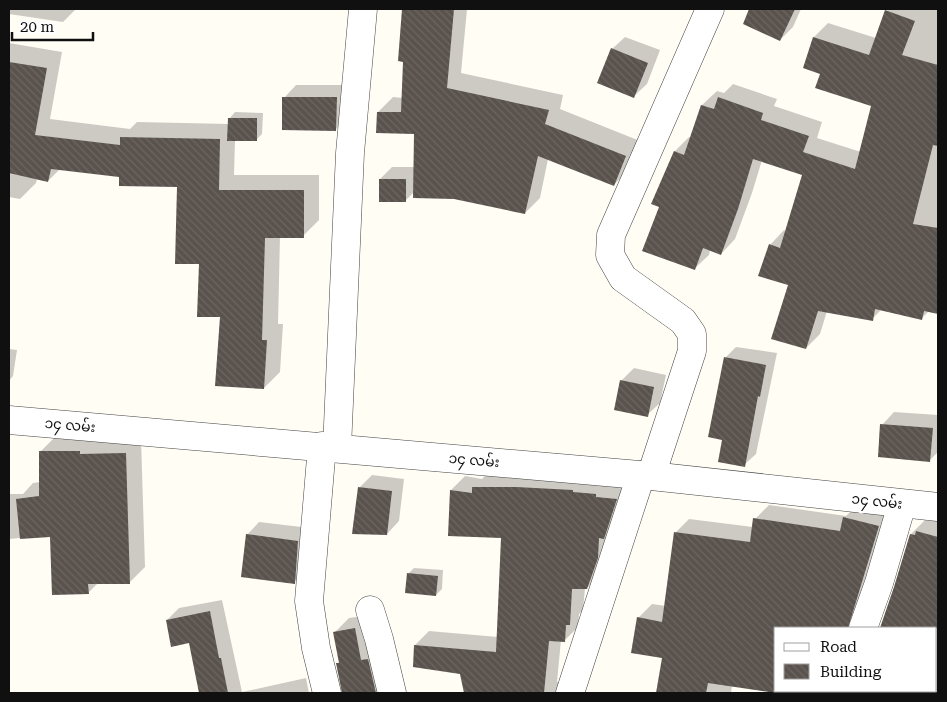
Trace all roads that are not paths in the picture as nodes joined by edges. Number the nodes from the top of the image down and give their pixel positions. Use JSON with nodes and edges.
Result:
{"nodes":[{"id":1,"x":363,"y":9,"type":"edge"},
{"id":2,"x":710,"y":9,"type":"edge"},
{"id":3,"x":9,"y":420,"type":"edge"},
{"id":4,"x":330,"y":447,"type":"junction"},
{"id":5,"x":646,"y":476,"type":"junction"},
{"id":6,"x":902,"y":504,"type":"junction"},
{"id":7,"x":938,"y":507,"type":"edge"},
{"id":8,"x":370,"y":610,"type":"dead end"},
{"id":9,"x":863,"y":627,"type":"edge"},
{"id":10,"x":327,"y":693,"type":"edge"},
{"id":11,"x":392,"y":693,"type":"edge"},
{"id":12,"x":570,"y":693,"type":"edge"}],
"edges":[{"from":1,"to":4,"type":"street"},
{"from":2,"to":5,"type":"street"},
{"from":3,"to":4,"type":"street","name":"၁၄ လမ်း"},
{"from":4,"to":5,"type":"street","name":"၁၄ လမ်း"},
{"from":4,"to":10,"type":"street"},
{"from":5,"to":6,"type":"street","name":"၁၄ လမ်း"},
{"from":5,"to":12,"type":"street"},
{"from":6,"to":7,"type":"street","name":"၁၄ လမ်း"},
{"from":6,"to":9,"type":"street"},
{"from":8,"to":11,"type":"street"}]}
